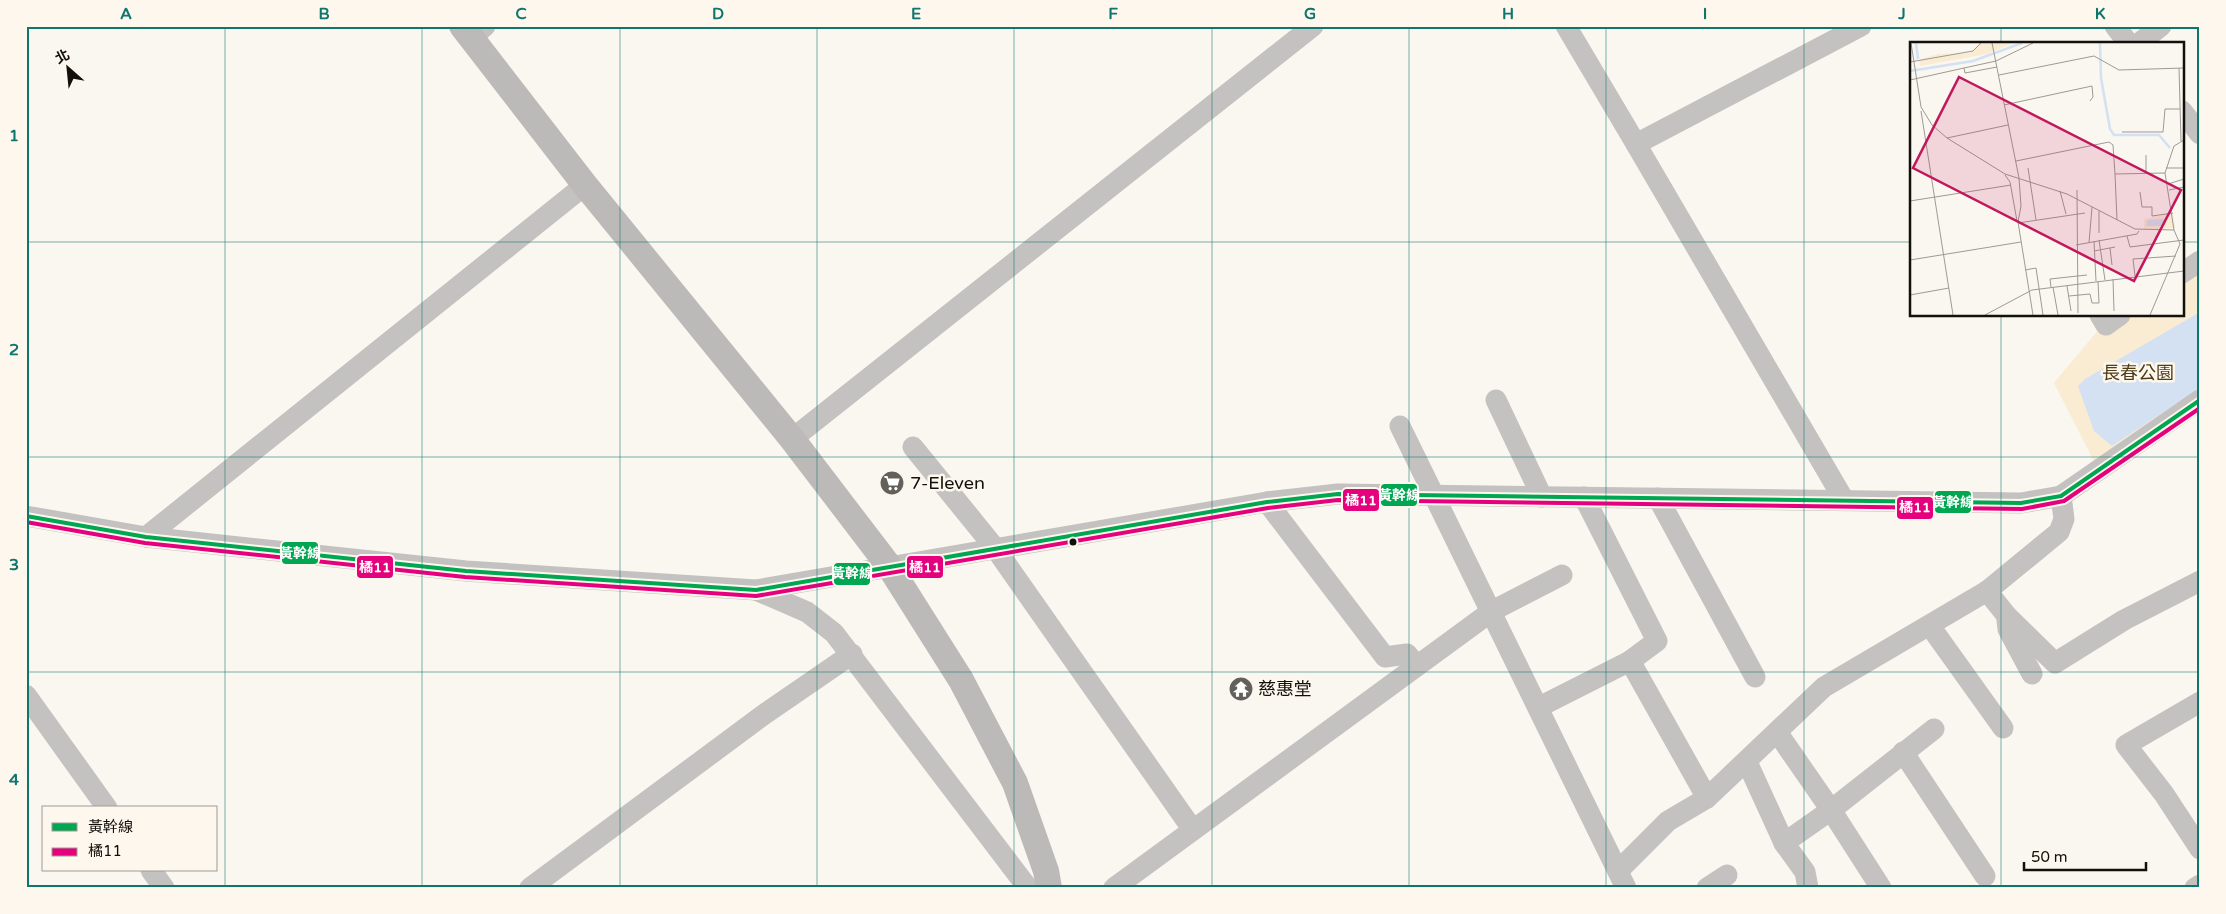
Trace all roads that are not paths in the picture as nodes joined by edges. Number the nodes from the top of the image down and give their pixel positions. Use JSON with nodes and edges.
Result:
{"nodes":[{"id":1,"x":1313,"y":26,"type":"edge"},
{"id":2,"x":1566,"y":26,"type":"edge"},
{"id":3,"x":1861,"y":26,"type":"edge"},
{"id":4,"x":2115,"y":26,"type":"edge"},
{"id":5,"x":2161,"y":26,"type":"edge"},
{"id":6,"x":473,"y":30,"type":"edge"},
{"id":7,"x":2127,"y":42,"type":"edge"},
{"id":8,"x":2141,"y":42,"type":"edge"},
{"id":9,"x":2184,"y":114,"type":"edge"},
{"id":10,"x":2200,"y":134,"type":"edge"},
{"id":11,"x":1636,"y":144,"type":"junction"},
{"id":12,"x":585,"y":186,"type":"junction"},
{"id":13,"x":2200,"y":261,"type":"edge"},
{"id":14,"x":2184,"y":272,"type":"edge"},
{"id":15,"x":2101,"y":316,"type":"edge"},
{"id":16,"x":2119,"y":316,"type":"edge"},
{"id":17,"x":1496,"y":400,"type":"dead end"},
{"id":18,"x":2200,"y":400,"type":"edge"},
{"id":19,"x":1400,"y":426,"type":"dead end"},
{"id":20,"x":792,"y":439,"type":"junction"},
{"id":21,"x":913,"y":447,"type":"dead end"},
{"id":22,"x":1436,"y":496,"type":"junction"},
{"id":23,"x":2061,"y":496,"type":"junction"},
{"id":24,"x":1542,"y":498,"type":"junction"},
{"id":25,"x":1584,"y":498,"type":"junction"},
{"id":26,"x":1658,"y":498,"type":"junction"},
{"id":27,"x":1844,"y":500,"type":"junction"},
{"id":28,"x":1267,"y":502,"type":"junction"},
{"id":29,"x":26,"y":516,"type":"edge"},
{"id":30,"x":146,"y":537,"type":"junction"},
{"id":31,"x":995,"y":548,"type":"junction"},
{"id":32,"x":889,"y":566,"type":"junction"},
{"id":33,"x":1562,"y":575,"type":"dead end"},
{"id":34,"x":2200,"y":581,"type":"edge"},
{"id":35,"x":756,"y":590,"type":"junction"},
{"id":36,"x":1987,"y":591,"type":"junction"},
{"id":37,"x":1492,"y":611,"type":"junction"},
{"id":38,"x":2007,"y":616,"type":"junction"},
{"id":39,"x":1930,"y":626,"type":"junction"},
{"id":40,"x":852,"y":654,"type":"junction"},
{"id":41,"x":1630,"y":660,"type":"junction"},
{"id":42,"x":1417,"y":666,"type":"junction"},
{"id":43,"x":2032,"y":674,"type":"dead end"},
{"id":44,"x":1755,"y":677,"type":"dead end"},
{"id":45,"x":26,"y":695,"type":"edge"},
{"id":46,"x":2200,"y":702,"type":"edge"},
{"id":47,"x":1539,"y":707,"type":"junction"},
{"id":48,"x":2003,"y":728,"type":"dead end"},
{"id":49,"x":1934,"y":729,"type":"dead end"},
{"id":50,"x":1777,"y":732,"type":"junction"},
{"id":51,"x":1903,"y":752,"type":"junction"},
{"id":52,"x":1747,"y":762,"type":"junction"},
{"id":53,"x":1707,"y":798,"type":"junction"},
{"id":54,"x":106,"y":806,"type":"edge"},
{"id":55,"x":1831,"y":810,"type":"junction"},
{"id":56,"x":1193,"y":830,"type":"junction"},
{"id":57,"x":1784,"y":843,"type":"junction"},
{"id":58,"x":2200,"y":849,"type":"edge"},
{"id":59,"x":152,"y":872,"type":"edge"},
{"id":60,"x":1727,"y":875,"type":"dead end"},
{"id":61,"x":1985,"y":876,"type":"dead end"},
{"id":62,"x":1622,"y":879,"type":"edge"},
{"id":63,"x":2200,"y":885,"type":"edge"},
{"id":64,"x":164,"y":888,"type":"edge"},
{"id":65,"x":530,"y":888,"type":"edge"},
{"id":66,"x":1028,"y":888,"type":"edge"},
{"id":67,"x":1049,"y":888,"type":"edge"},
{"id":68,"x":1114,"y":888,"type":"edge"},
{"id":69,"x":1707,"y":888,"type":"edge"},
{"id":70,"x":1808,"y":888,"type":"edge"},
{"id":71,"x":1881,"y":888,"type":"edge"},
{"id":72,"x":2195,"y":888,"type":"edge"}],
"edges":[{"from":1,"to":20,"type":"street"},
{"from":2,"to":11,"type":"street"},
{"from":3,"to":11,"type":"street"},
{"from":4,"to":7,"type":"street"},
{"from":5,"to":8,"type":"street"},
{"from":6,"to":12,"type":"main road"},
{"from":9,"to":10,"type":"street"},
{"from":11,"to":27,"type":"street"},
{"from":12,"to":20,"type":"main road"},
{"from":12,"to":30,"type":"street"},
{"from":13,"to":14,"type":"street"},
{"from":15,"to":16,"type":"street"},
{"from":17,"to":24,"type":"street"},
{"from":18,"to":23,"type":"street"},
{"from":19,"to":22,"type":"street"},
{"from":20,"to":32,"type":"main road"},
{"from":21,"to":31,"type":"street"},
{"from":22,"to":24,"type":"street"},
{"from":22,"to":28,"type":"street"},
{"from":22,"to":37,"type":"street"},
{"from":23,"to":27,"type":"street"},
{"from":23,"to":36,"type":"street"},
{"from":24,"to":25,"type":"street"},
{"from":25,"to":26,"type":"street"},
{"from":25,"to":41,"type":"street"},
{"from":26,"to":27,"type":"street"},
{"from":26,"to":44,"type":"street"},
{"from":28,"to":31,"type":"street"},
{"from":28,"to":42,"type":"street"},
{"from":29,"to":30,"type":"street"},
{"from":30,"to":35,"type":"street"},
{"from":31,"to":32,"type":"street"},
{"from":31,"to":56,"type":"street"},
{"from":32,"to":35,"type":"street"},
{"from":32,"to":67,"type":"main road"},
{"from":33,"to":37,"type":"street"},
{"from":34,"to":38,"type":"street"},
{"from":35,"to":40,"type":"street"},
{"from":36,"to":38,"type":"street"},
{"from":36,"to":39,"type":"street"},
{"from":37,"to":42,"type":"street"},
{"from":37,"to":47,"type":"street"},
{"from":38,"to":43,"type":"street"},
{"from":39,"to":48,"type":"street"},
{"from":39,"to":50,"type":"street"},
{"from":40,"to":65,"type":"street"},
{"from":40,"to":66,"type":"street"},
{"from":41,"to":47,"type":"street"},
{"from":41,"to":53,"type":"street"},
{"from":42,"to":56,"type":"street"},
{"from":45,"to":54,"type":"street"},
{"from":46,"to":58,"type":"street"},
{"from":47,"to":62,"type":"street"},
{"from":49,"to":51,"type":"street"},
{"from":50,"to":52,"type":"street"},
{"from":50,"to":55,"type":"street"},
{"from":51,"to":55,"type":"street"},
{"from":51,"to":61,"type":"street"},
{"from":52,"to":53,"type":"street"},
{"from":52,"to":57,"type":"street"},
{"from":53,"to":62,"type":"street"},
{"from":55,"to":57,"type":"street"},
{"from":55,"to":71,"type":"street"},
{"from":56,"to":68,"type":"street"},
{"from":57,"to":70,"type":"street"},
{"from":59,"to":64,"type":"street"},
{"from":60,"to":69,"type":"street"},
{"from":63,"to":72,"type":"street"}]}
